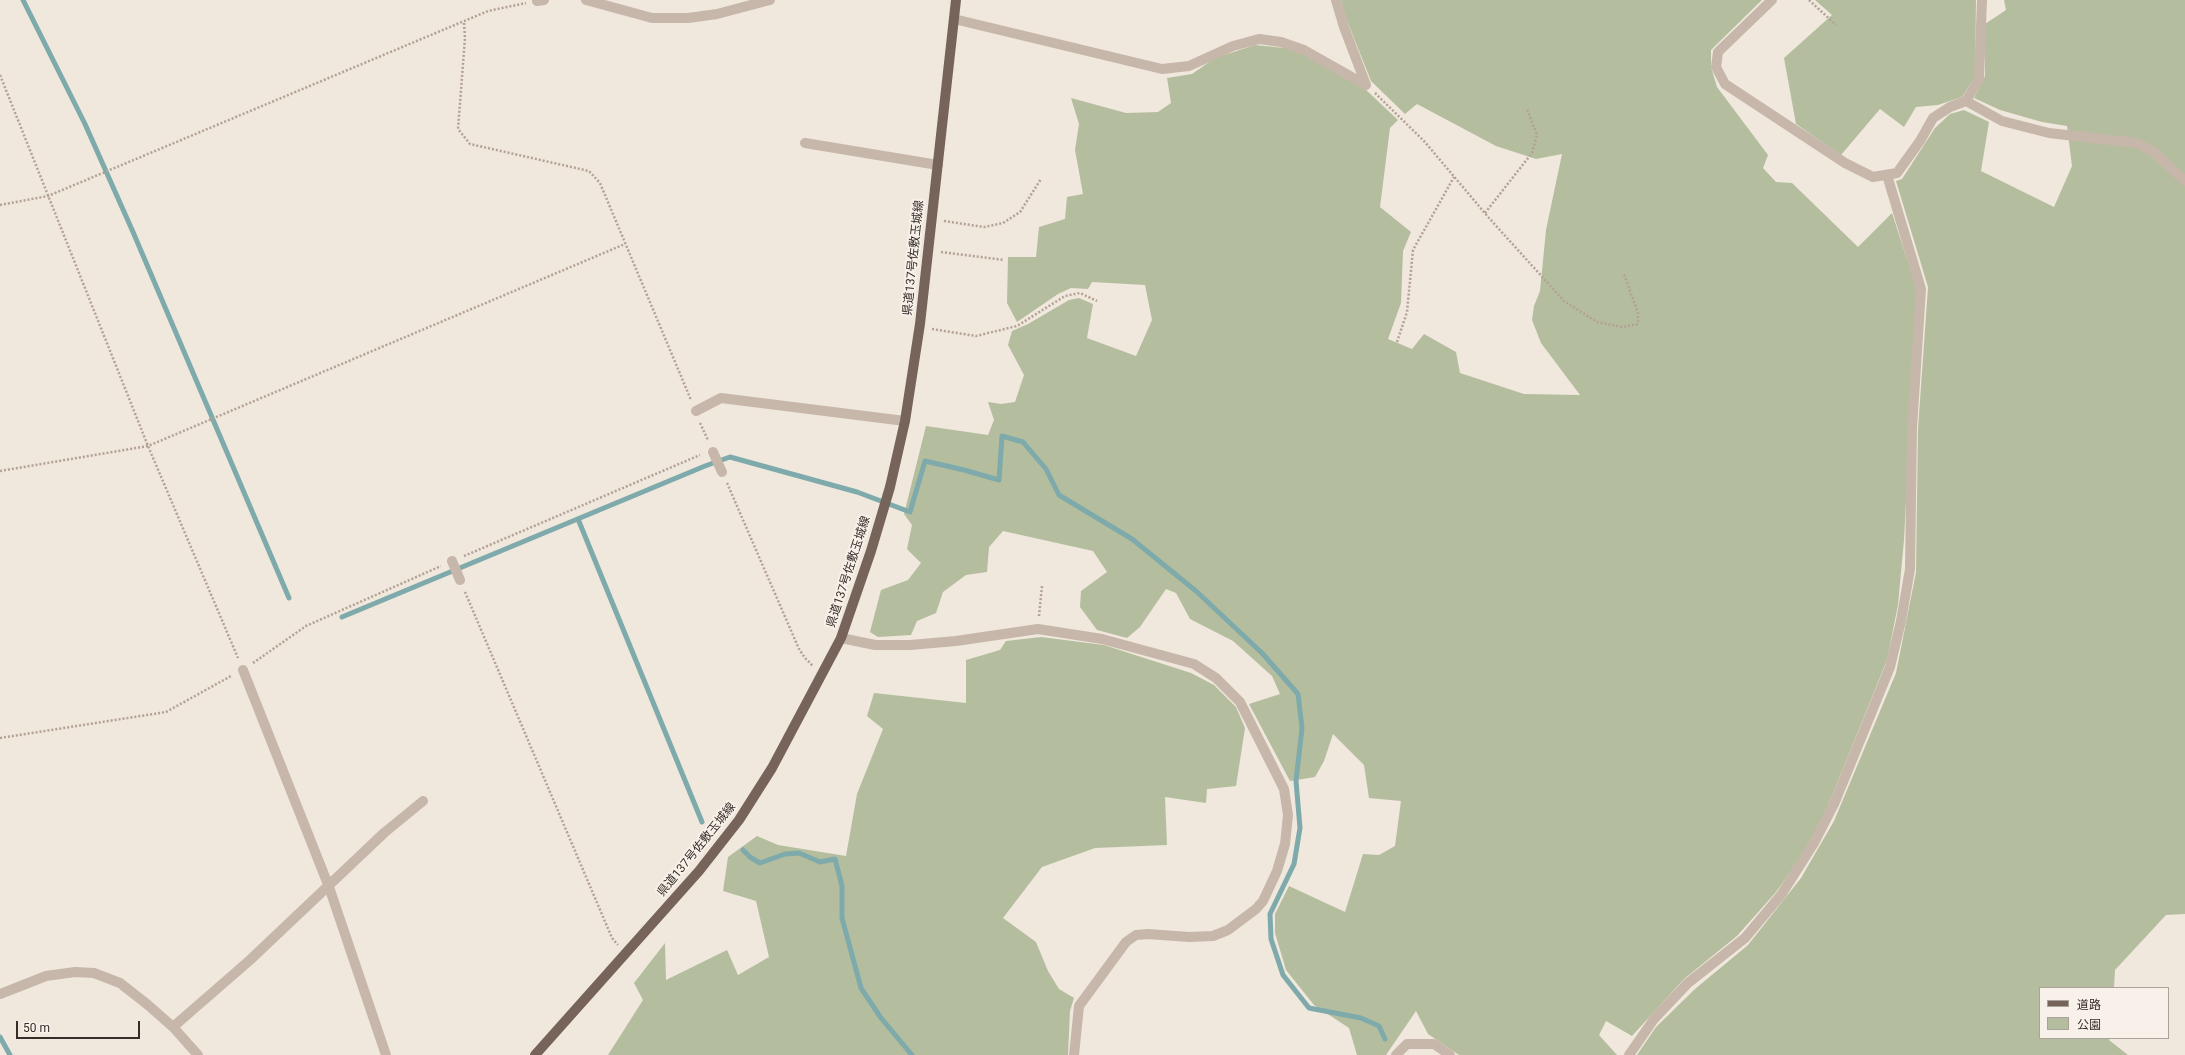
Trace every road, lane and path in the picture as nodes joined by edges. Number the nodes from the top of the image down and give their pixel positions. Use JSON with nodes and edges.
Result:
{"nodes":[{"id":1,"x":541,"y":0,"type":"edge"},
{"id":2,"x":586,"y":0,"type":"edge"},
{"id":3,"x":770,"y":0,"type":"edge"},
{"id":4,"x":956,"y":0,"type":"edge"},
{"id":5,"x":1336,"y":0,"type":"edge"},
{"id":6,"x":1772,"y":0,"type":"edge"},
{"id":7,"x":1809,"y":0,"type":"edge"},
{"id":8,"x":1982,"y":0,"type":"edge"},
{"id":9,"x":954,"y":19,"type":"junction"},
{"id":10,"x":464,"y":23,"type":"junction"},
{"id":11,"x":1836,"y":25,"type":"dead end"},
{"id":12,"x":0,"y":76,"type":"edge"},
{"id":13,"x":1366,"y":84,"type":"junction"},
{"id":14,"x":1966,"y":101,"type":"junction"},
{"id":15,"x":1527,"y":109,"type":"dead end"},
{"id":16,"x":805,"y":143,"type":"dead end"},
{"id":17,"x":938,"y":165,"type":"junction"},
{"id":18,"x":1887,"y":175,"type":"junction"},
{"id":19,"x":1454,"y":176,"type":"junction"},
{"id":20,"x":1041,"y":179,"type":"dead end"},
{"id":21,"x":2185,"y":181,"type":"edge"},
{"id":22,"x":48,"y":196,"type":"junction"},
{"id":23,"x":0,"y":205,"type":"edge"},
{"id":24,"x":1485,"y":213,"type":"junction"},
{"id":25,"x":932,"y":219,"type":"junction"},
{"id":26,"x":625,"y":244,"type":"junction"},
{"id":27,"x":928,"y":250,"type":"junction"},
{"id":28,"x":1004,"y":260,"type":"dead end"},
{"id":29,"x":1624,"y":274,"type":"dead end"},
{"id":30,"x":1097,"y":301,"type":"dead end"},
{"id":31,"x":920,"y":328,"type":"junction"},
{"id":32,"x":1397,"y":342,"type":"dead end"},
{"id":33,"x":696,"y":412,"type":"junction"},
{"id":34,"x":905,"y":421,"type":"junction"},
{"id":35,"x":148,"y":446,"type":"junction"},
{"id":36,"x":712,"y":451,"type":"junction"},
{"id":37,"x":0,"y":471,"type":"edge"},
{"id":38,"x":722,"y":472,"type":"joint"},
{"id":39,"x":452,"y":561,"type":"junction"},
{"id":40,"x":460,"y":580,"type":"joint"},
{"id":41,"x":1042,"y":586,"type":"dead end"},
{"id":42,"x":1038,"y":629,"type":"junction"},
{"id":43,"x":841,"y":638,"type":"junction"},
{"id":44,"x":243,"y":670,"type":"junction"},
{"id":45,"x":824,"y":670,"type":"junction"},
{"id":46,"x":0,"y":738,"type":"edge"},
{"id":47,"x":423,"y":801,"type":"dead end"},
{"id":48,"x":329,"y":886,"type":"junction"},
{"id":49,"x":628,"y":951,"type":"junction"},
{"id":50,"x":0,"y":994,"type":"edge"},
{"id":51,"x":173,"y":1027,"type":"junction"},
{"id":52,"x":198,"y":1055,"type":"edge"},
{"id":53,"x":386,"y":1055,"type":"edge"},
{"id":54,"x":535,"y":1055,"type":"edge"},
{"id":55,"x":1074,"y":1055,"type":"edge"},
{"id":56,"x":1396,"y":1055,"type":"edge"},
{"id":57,"x":1450,"y":1055,"type":"edge"},
{"id":58,"x":1628,"y":1055,"type":"edge"}],
"edges":[{"from":1,"to":10,"type":"path"},
{"from":2,"to":3,"type":"street"},
{"from":4,"to":9,"type":"main road","name":"県道137号佐敷玉城線"},
{"from":5,"to":13,"type":"street"},
{"from":6,"to":18,"type":"street"},
{"from":7,"to":11,"type":"path"},
{"from":8,"to":14,"type":"street"},
{"from":9,"to":13,"type":"street"},
{"from":9,"to":17,"type":"main road","name":"県道137号佐敷玉城線"},
{"from":10,"to":22,"type":"path"},
{"from":10,"to":26,"type":"path"},
{"from":12,"to":22,"type":"path"},
{"from":13,"to":19,"type":"path"},
{"from":14,"to":18,"type":"street"},
{"from":14,"to":21,"type":"street"},
{"from":15,"to":24,"type":"path"},
{"from":16,"to":17,"type":"street"},
{"from":17,"to":25,"type":"main road","name":"県道137号佐敷玉城線"},
{"from":18,"to":58,"type":"street"},
{"from":19,"to":24,"type":"path"},
{"from":19,"to":32,"type":"path"},
{"from":20,"to":25,"type":"path"},
{"from":22,"to":23,"type":"path"},
{"from":22,"to":35,"type":"path"},
{"from":24,"to":29,"type":"path"},
{"from":25,"to":27,"type":"main road","name":"県道137号佐敷玉城線"},
{"from":26,"to":33,"type":"path"},
{"from":26,"to":35,"type":"path"},
{"from":27,"to":28,"type":"path"},
{"from":27,"to":31,"type":"main road","name":"県道137号佐敷玉城線"},
{"from":30,"to":31,"type":"path"},
{"from":31,"to":34,"type":"main road","name":"県道137号佐敷玉城線"},
{"from":33,"to":34,"type":"street"},
{"from":33,"to":36,"type":"path"},
{"from":34,"to":43,"type":"main road","name":"県道137号佐敷玉城線"},
{"from":35,"to":37,"type":"path"},
{"from":35,"to":44,"type":"path"},
{"from":36,"to":38,"type":"street"},
{"from":36,"to":39,"type":"path"},
{"from":38,"to":45,"type":"path"},
{"from":39,"to":40,"type":"street"},
{"from":39,"to":44,"type":"path"},
{"from":40,"to":49,"type":"path"},
{"from":41,"to":42,"type":"path"},
{"from":42,"to":43,"type":"street"},
{"from":42,"to":55,"type":"street"},
{"from":43,"to":45,"type":"main road","name":"県道137号佐敷玉城線"},
{"from":44,"to":46,"type":"path"},
{"from":44,"to":48,"type":"street"},
{"from":45,"to":49,"type":"main road","name":"県道137号佐敷玉城線"},
{"from":47,"to":48,"type":"street"},
{"from":48,"to":51,"type":"street"},
{"from":48,"to":53,"type":"street"},
{"from":49,"to":54,"type":"main road","name":"県道137号佐敷玉城線"},
{"from":50,"to":51,"type":"street"},
{"from":51,"to":52,"type":"street"},
{"from":56,"to":57,"type":"street"}]}
